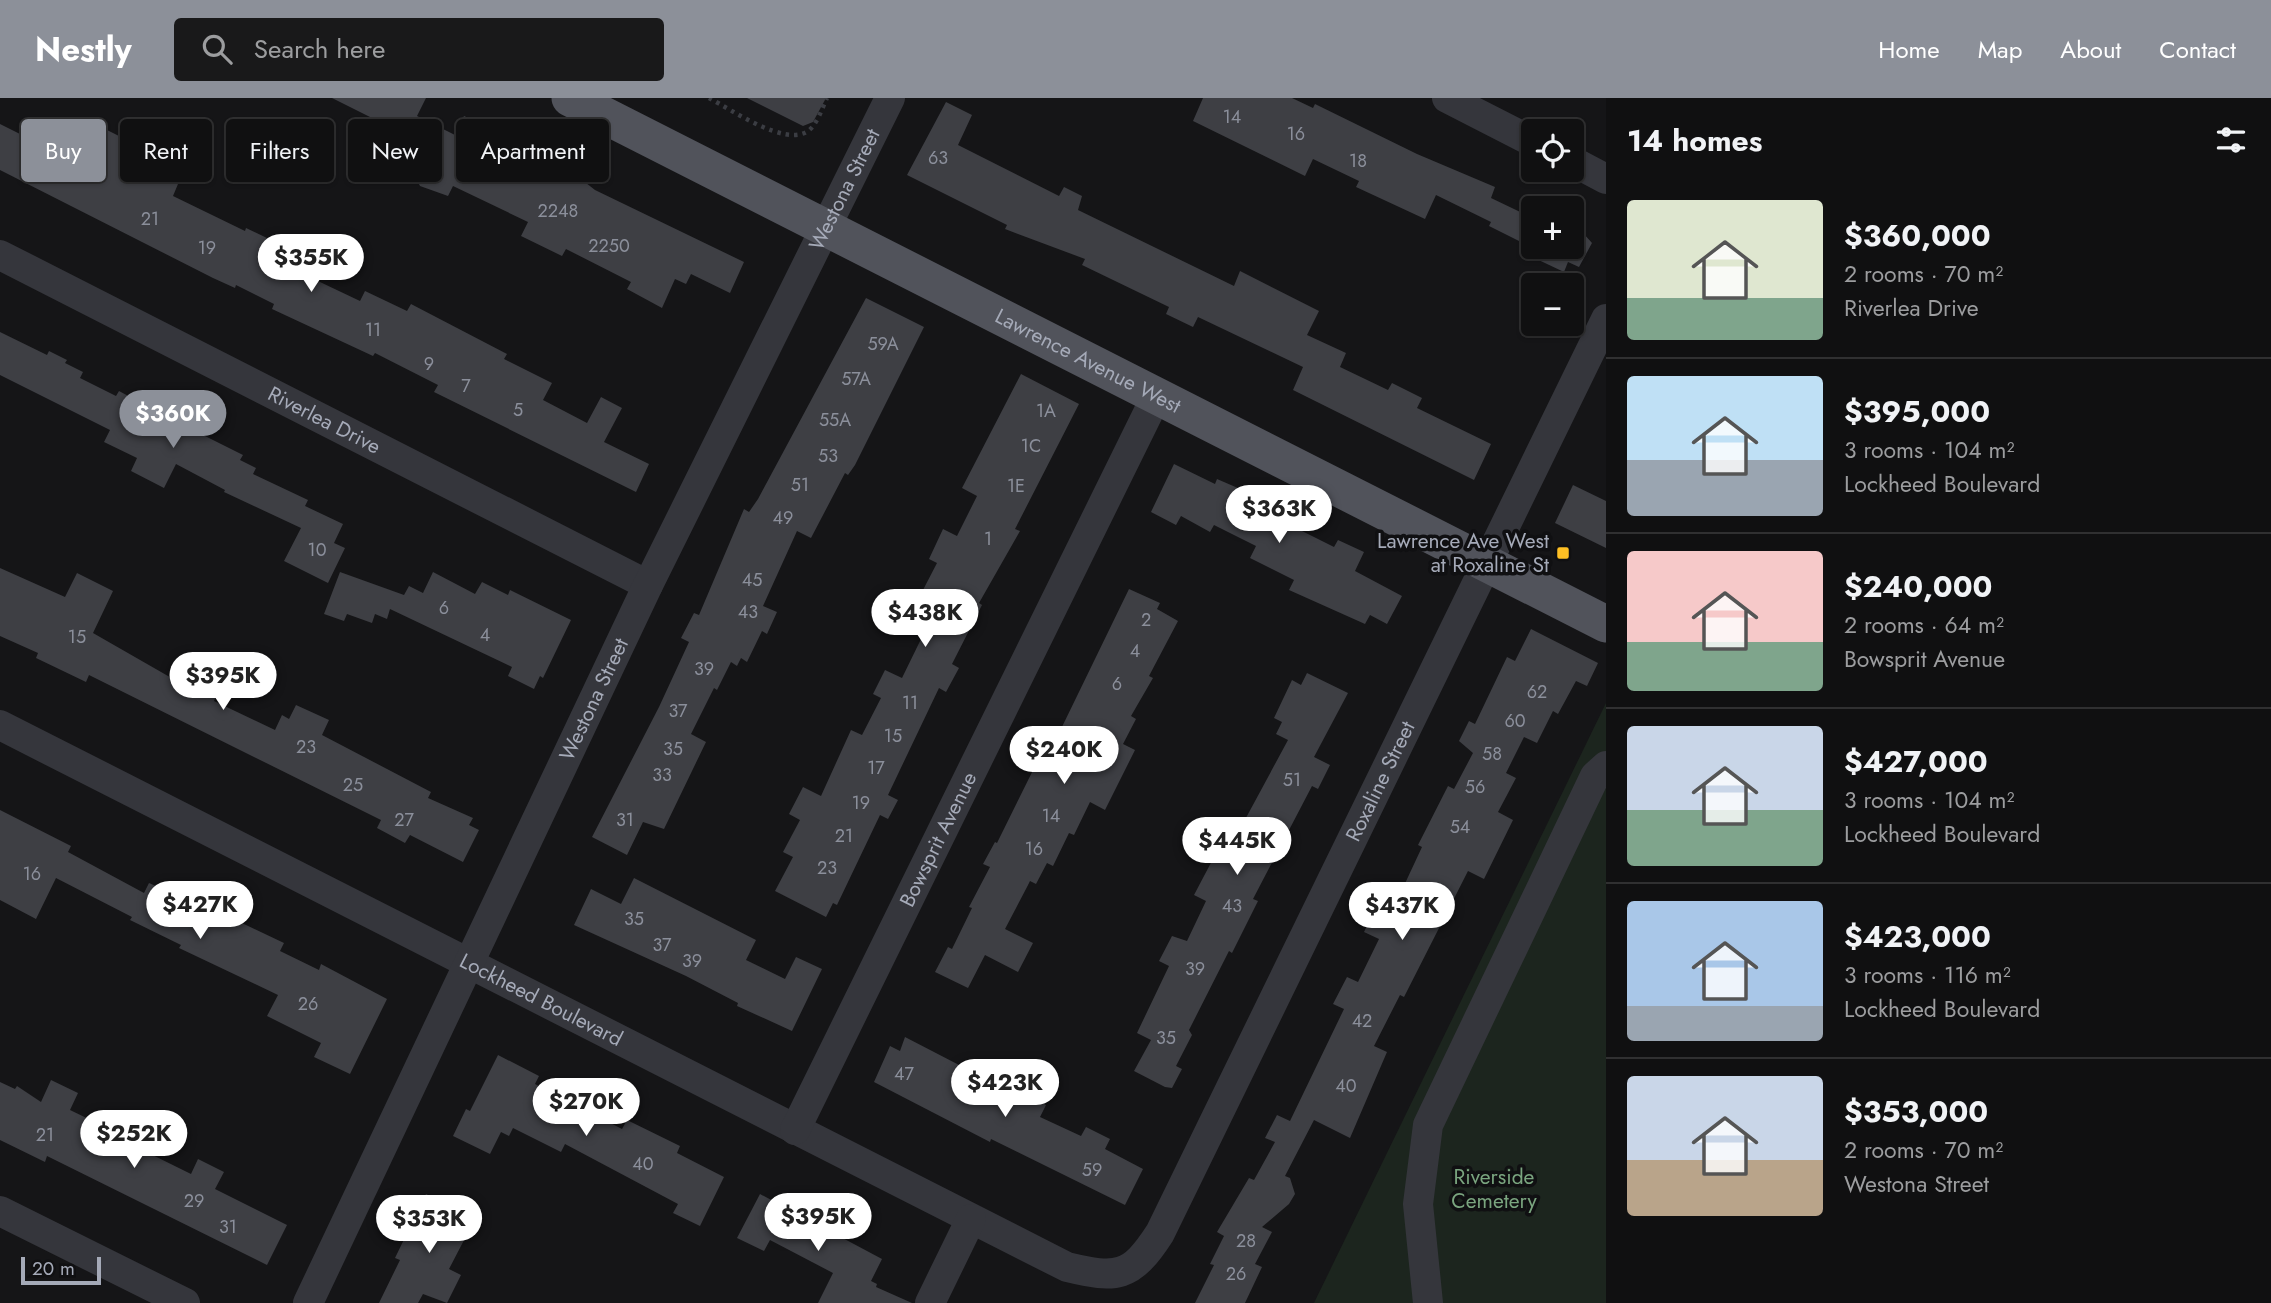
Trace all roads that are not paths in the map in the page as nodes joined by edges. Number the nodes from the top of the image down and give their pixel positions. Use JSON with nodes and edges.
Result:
{"nodes":[{"id":1,"x":570,"y":98,"type":"edge"},
{"id":2,"x":890,"y":98,"type":"edge"},
{"id":3,"x":1447,"y":98,"type":"edge"},
{"id":4,"x":1521,"y":136,"type":"edge"},
{"id":5,"x":1584,"y":167,"type":"edge"},
{"id":6,"x":1606,"y":178,"type":"edge"},
{"id":7,"x":825,"y":227,"type":"junction"},
{"id":8,"x":0,"y":255,"type":"edge"},
{"id":9,"x":1606,"y":319,"type":"edge"},
{"id":10,"x":1156,"y":397,"type":"junction"},
{"id":11,"x":1488,"y":564,"type":"junction"},
{"id":12,"x":648,"y":586,"type":"junction"},
{"id":13,"x":1606,"y":624,"type":"edge"},
{"id":14,"x":0,"y":725,"type":"edge"},
{"id":15,"x":1606,"y":766,"type":"edge"},
{"id":16,"x":470,"y":964,"type":"junction"},
{"id":17,"x":795,"y":1130,"type":"junction"},
{"id":18,"x":0,"y":1212,"type":"edge"},
{"id":19,"x":971,"y":1219,"type":"junction"},
{"id":20,"x":1125,"y":1273,"type":"joint"},
{"id":21,"x":185,"y":1303,"type":"edge"},
{"id":22,"x":308,"y":1303,"type":"edge"},
{"id":23,"x":930,"y":1303,"type":"edge"},
{"id":24,"x":1428,"y":1303,"type":"edge"}],
"edges":[{"from":1,"to":7,"type":"main road","name":"Lawrence Avenue West"},
{"from":2,"to":7,"type":"street","name":"Westona Street"},
{"from":3,"to":4,"type":"street"},
{"from":5,"to":6,"type":"street"},
{"from":7,"to":10,"type":"main road","name":"Lawrence Avenue West"},
{"from":7,"to":12,"type":"street","name":"Westona Street"},
{"from":8,"to":12,"type":"street","name":"Riverlea Drive"},
{"from":9,"to":11,"type":"street","name":"Roxaline Street"},
{"from":10,"to":11,"type":"main road","name":"Lawrence Avenue West"},
{"from":10,"to":17,"type":"street","name":"Bowsprit Avenue"},
{"from":11,"to":13,"type":"main road","name":"Lawrence Avenue West"},
{"from":11,"to":20,"type":"street","name":"Roxaline Street"},
{"from":12,"to":16,"type":"street","name":"Westona Street"},
{"from":14,"to":16,"type":"street","name":"Lockheed Boulevard"},
{"from":15,"to":24,"type":"street"},
{"from":16,"to":17,"type":"street","name":"Lockheed Boulevard"},
{"from":16,"to":22,"type":"street","name":"Westona Street"},
{"from":17,"to":19,"type":"street","name":"Lockheed Boulevard"},
{"from":18,"to":21,"type":"street"},
{"from":19,"to":20,"type":"street","name":"Lockheed Boulevard"},
{"from":19,"to":23,"type":"street"}]}
